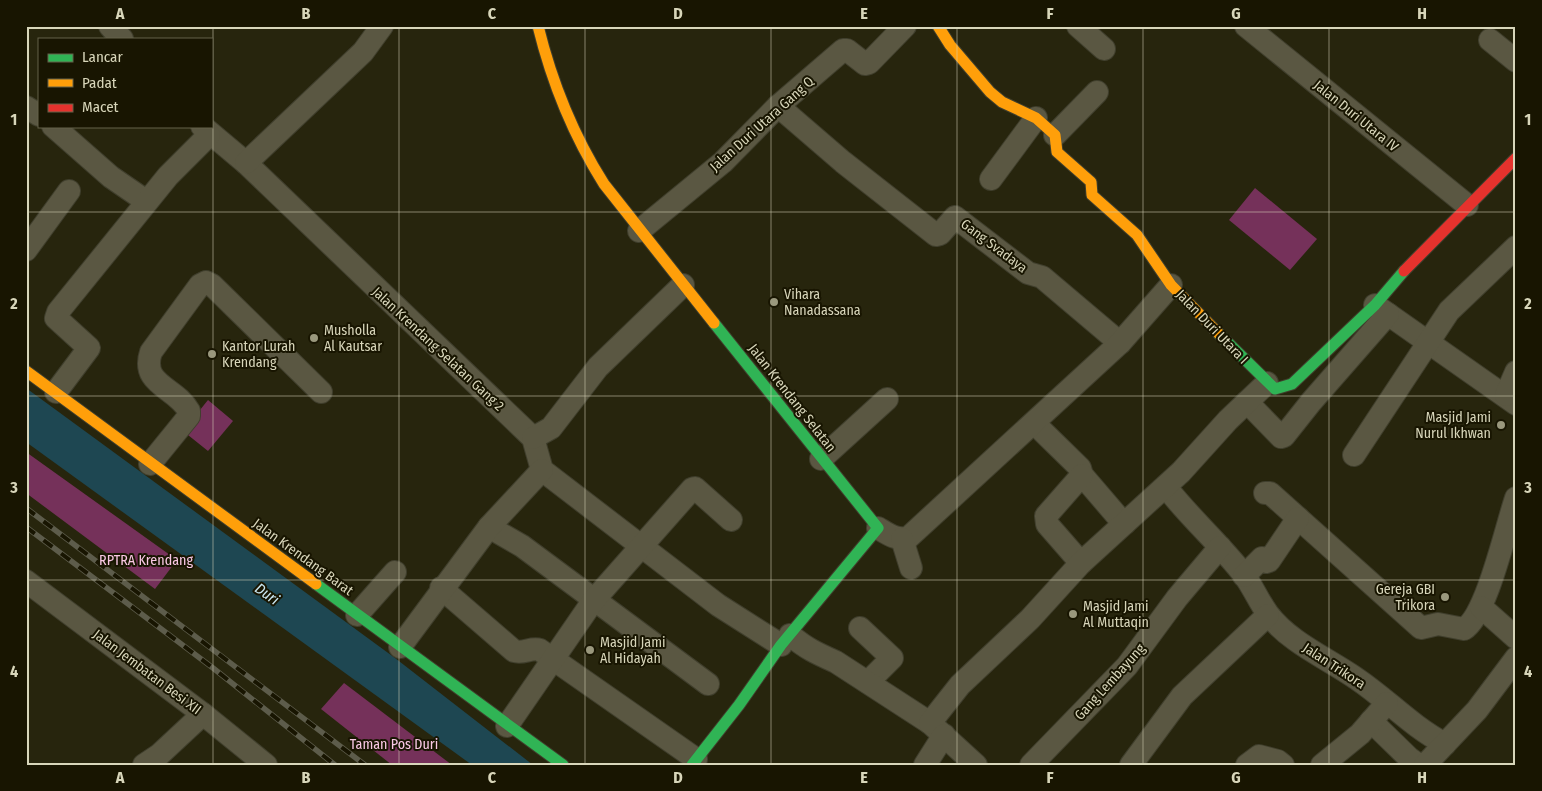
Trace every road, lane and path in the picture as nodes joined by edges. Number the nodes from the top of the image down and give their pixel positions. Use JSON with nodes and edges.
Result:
{"nodes":[{"id":1,"x":110,"y":26,"type":"edge"},
{"id":2,"x":382,"y":26,"type":"edge"},
{"id":3,"x":538,"y":26,"type":"edge"},
{"id":4,"x":905,"y":26,"type":"edge"},
{"id":5,"x":938,"y":26,"type":"edge"},
{"id":6,"x":1078,"y":26,"type":"edge"},
{"id":7,"x":1246,"y":26,"type":"edge"},
{"id":8,"x":121,"y":38,"type":"edge"},
{"id":9,"x":1490,"y":40,"type":"dead end"},
{"id":10,"x":1104,"y":49,"type":"dead end"},
{"id":11,"x":1516,"y":61,"type":"edge"},
{"id":12,"x":1097,"y":92,"type":"dead end"},
{"id":13,"x":778,"y":106,"type":"junction"},
{"id":14,"x":26,"y":107,"type":"edge"},
{"id":15,"x":38,"y":114,"type":"edge"},
{"id":16,"x":1036,"y":118,"type":"junction"},
{"id":17,"x":55,"y":128,"type":"edge"},
{"id":18,"x":206,"y":130,"type":"edge"},
{"id":19,"x":1055,"y":134,"type":"junction"},
{"id":20,"x":1515,"y":161,"type":"edge"},
{"id":21,"x":246,"y":163,"type":"junction"},
{"id":22,"x":991,"y":180,"type":"dead end"},
{"id":23,"x":69,"y":191,"type":"dead end"},
{"id":24,"x":146,"y":201,"type":"junction"},
{"id":25,"x":1467,"y":205,"type":"junction"},
{"id":26,"x":640,"y":231,"type":"junction"},
{"id":27,"x":1516,"y":247,"type":"edge"},
{"id":28,"x":26,"y":250,"type":"edge"},
{"id":29,"x":683,"y":285,"type":"junction"},
{"id":30,"x":1171,"y":285,"type":"junction"},
{"id":31,"x":1381,"y":310,"type":"junction"},
{"id":32,"x":1428,"y":341,"type":"junction"},
{"id":33,"x":1120,"y":344,"type":"junction"},
{"id":34,"x":1516,"y":372,"type":"edge"},
{"id":35,"x":28,"y":376,"type":"edge"},
{"id":36,"x":1266,"y":383,"type":"junction"},
{"id":37,"x":56,"y":392,"type":"junction"},
{"id":38,"x":321,"y":392,"type":"dead end"},
{"id":39,"x":887,"y":399,"type":"dead end"},
{"id":40,"x":1511,"y":399,"type":"edge"},
{"id":41,"x":1247,"y":402,"type":"junction"},
{"id":42,"x":1034,"y":423,"type":"junction"},
{"id":43,"x":533,"y":438,"type":"junction"},
{"id":44,"x":1354,"y":455,"type":"dead end"},
{"id":45,"x":821,"y":459,"type":"junction"},
{"id":46,"x":150,"y":464,"type":"junction"},
{"id":47,"x":542,"y":470,"type":"junction"},
{"id":48,"x":1082,"y":475,"type":"junction"},
{"id":49,"x":1166,"y":487,"type":"junction"},
{"id":50,"x":1265,"y":493,"type":"dead end"},
{"id":51,"x":1516,"y":498,"type":"edge"},
{"id":52,"x":1298,"y":518,"type":"junction"},
{"id":53,"x":731,"y":520,"type":"dead end"},
{"id":54,"x":1124,"y":524,"type":"junction"},
{"id":55,"x":490,"y":527,"type":"junction"},
{"id":56,"x":878,"y":528,"type":"junction"},
{"id":57,"x":902,"y":539,"type":"junction"},
{"id":58,"x":641,"y":545,"type":"junction"},
{"id":59,"x":1220,"y":548,"type":"junction"},
{"id":60,"x":1081,"y":564,"type":"junction"},
{"id":61,"x":911,"y":568,"type":"dead end"},
{"id":62,"x":394,"y":572,"type":"dead end"},
{"id":63,"x":1244,"y":576,"type":"junction"},
{"id":64,"x":26,"y":582,"type":"edge"},
{"id":65,"x":441,"y":588,"type":"junction"},
{"id":66,"x":594,"y":601,"type":"junction"},
{"id":67,"x":1481,"y":606,"type":"junction"},
{"id":68,"x":357,"y":615,"type":"junction"},
{"id":69,"x":1268,"y":615,"type":"junction"},
{"id":70,"x":860,"y":628,"type":"dead end"},
{"id":71,"x":1516,"y":638,"type":"edge"},
{"id":72,"x":786,"y":640,"type":"junction"},
{"id":73,"x":400,"y":647,"type":"junction"},
{"id":74,"x":1516,"y":658,"type":"edge"},
{"id":75,"x":554,"y":660,"type":"junction"},
{"id":76,"x":868,"y":682,"type":"junction"},
{"id":77,"x":708,"y":684,"type":"dead end"},
{"id":78,"x":1387,"y":703,"type":"junction"},
{"id":79,"x":203,"y":714,"type":"junction"},
{"id":80,"x":1371,"y":721,"type":"junction"},
{"id":81,"x":507,"y":726,"type":"junction"},
{"id":82,"x":937,"y":729,"type":"junction"},
{"id":83,"x":1445,"y":744,"type":"junction"},
{"id":84,"x":700,"y":761,"type":"edge"},
{"id":85,"x":1033,"y":764,"type":"edge"},
{"id":86,"x":144,"y":765,"type":"edge"},
{"id":87,"x":266,"y":765,"type":"edge"},
{"id":88,"x":563,"y":765,"type":"edge"},
{"id":89,"x":925,"y":765,"type":"edge"},
{"id":90,"x":976,"y":765,"type":"edge"},
{"id":91,"x":1131,"y":765,"type":"edge"},
{"id":92,"x":1247,"y":765,"type":"edge"},
{"id":93,"x":1283,"y":765,"type":"edge"},
{"id":94,"x":1322,"y":765,"type":"edge"},
{"id":95,"x":1419,"y":765,"type":"edge"},
{"id":96,"x":1425,"y":765,"type":"edge"}],
"edges":[{"from":1,"to":8,"type":"street"},
{"from":2,"to":21,"type":"street"},
{"from":3,"to":26,"type":"street","name":"Jalan Krendang Selatan"},
{"from":4,"to":13,"type":"street","name":"Jalan Duri Utara Gang Q"},
{"from":5,"to":16,"type":"street"},
{"from":6,"to":10,"type":"street"},
{"from":7,"to":25,"type":"street","name":"Jalan Duri Utara IV"},
{"from":9,"to":11,"type":"street"},
{"from":12,"to":19,"type":"street"},
{"from":13,"to":26,"type":"street","name":"Jalan Duri Utara Gang Q"},
{"from":13,"to":33,"type":"street","name":"Gang Svadaya"},
{"from":14,"to":15,"type":"street"},
{"from":16,"to":19,"type":"street"},
{"from":16,"to":22,"type":"street"},
{"from":17,"to":24,"type":"street"},
{"from":18,"to":21,"type":"street","name":"Jalan Krendang Selatan Gang 2"},
{"from":18,"to":24,"type":"street"},
{"from":19,"to":30,"type":"street"},
{"from":20,"to":25,"type":"street"},
{"from":21,"to":43,"type":"street","name":"Jalan Krendang Selatan Gang 2"},
{"from":23,"to":28,"type":"street"},
{"from":24,"to":37,"type":"street"},
{"from":25,"to":31,"type":"street"},
{"from":26,"to":29,"type":"street","name":"Jalan Krendang Selatan"},
{"from":27,"to":32,"type":"street"},
{"from":29,"to":43,"type":"street"},
{"from":29,"to":45,"type":"street","name":"Jalan Krendang Selatan"},
{"from":30,"to":33,"type":"street","name":"Jalan Duri Utara I"},
{"from":30,"to":36,"type":"street","name":"Jalan Duri Utara I"},
{"from":31,"to":32,"type":"street"},
{"from":31,"to":36,"type":"street"},
{"from":31,"to":41,"type":"street"},
{"from":32,"to":40,"type":"street"},
{"from":32,"to":44,"type":"street"},
{"from":33,"to":42,"type":"street","name":"Jalan Duri Utara I"},
{"from":34,"to":40,"type":"street"},
{"from":35,"to":37,"type":"street","name":"Jalan Krendang Barat"},
{"from":36,"to":41,"type":"street"},
{"from":37,"to":46,"type":"street","name":"Jalan Krendang Barat"},
{"from":38,"to":46,"type":"street"},
{"from":39,"to":45,"type":"street"},
{"from":41,"to":49,"type":"street"},
{"from":42,"to":48,"type":"street"},
{"from":42,"to":57,"type":"street","name":"Jalan Duri Utara I"},
{"from":43,"to":47,"type":"street"},
{"from":45,"to":56,"type":"street","name":"Jalan Krendang Selatan"},
{"from":46,"to":68,"type":"street","name":"Jalan Krendang Barat"},
{"from":47,"to":55,"type":"street"},
{"from":47,"to":58,"type":"street"},
{"from":48,"to":54,"type":"street"},
{"from":48,"to":60,"type":"street"},
{"from":49,"to":54,"type":"street"},
{"from":49,"to":59,"type":"street","name":"Jalan Trikora"},
{"from":50,"to":52,"type":"street"},
{"from":51,"to":67,"type":"street"},
{"from":52,"to":63,"type":"street"},
{"from":52,"to":67,"type":"street"},
{"from":53,"to":58,"type":"street"},
{"from":54,"to":60,"type":"street"},
{"from":55,"to":65,"type":"street"},
{"from":55,"to":66,"type":"street"},
{"from":56,"to":57,"type":"street"},
{"from":56,"to":72,"type":"street"},
{"from":57,"to":61,"type":"street"},
{"from":58,"to":66,"type":"street"},
{"from":58,"to":72,"type":"street"},
{"from":59,"to":63,"type":"street","name":"Jalan Trikora"},
{"from":59,"to":85,"type":"street","name":"Gang Lembayung"},
{"from":60,"to":82,"type":"street"},
{"from":62,"to":68,"type":"street"},
{"from":63,"to":69,"type":"street","name":"Jalan Trikora"},
{"from":64,"to":79,"type":"street","name":"Jalan Jembatan Besi XII"},
{"from":65,"to":73,"type":"street"},
{"from":65,"to":75,"type":"street"},
{"from":66,"to":75,"type":"street"},
{"from":66,"to":77,"type":"street"},
{"from":67,"to":71,"type":"street"},
{"from":68,"to":73,"type":"street","name":"Jalan Krendang Barat"},
{"from":69,"to":78,"type":"street","name":"Jalan Trikora"},
{"from":69,"to":91,"type":"street"},
{"from":70,"to":76,"type":"street"},
{"from":72,"to":76,"type":"street"},
{"from":72,"to":84,"type":"street"},
{"from":73,"to":81,"type":"street","name":"Jalan Krendang Barat"},
{"from":74,"to":83,"type":"street"},
{"from":75,"to":81,"type":"street"},
{"from":75,"to":84,"type":"street"},
{"from":76,"to":82,"type":"street"},
{"from":78,"to":80,"type":"street"},
{"from":78,"to":83,"type":"street","name":"Jalan Trikora"},
{"from":79,"to":86,"type":"street"},
{"from":79,"to":87,"type":"street","name":"Jalan Jembatan Besi XII"},
{"from":80,"to":94,"type":"street"},
{"from":80,"to":95,"type":"street"},
{"from":81,"to":88,"type":"street","name":"Jalan Krendang Barat"},
{"from":82,"to":89,"type":"street"},
{"from":82,"to":90,"type":"street"},
{"from":83,"to":96,"type":"street"},
{"from":92,"to":93,"type":"street"}]}
